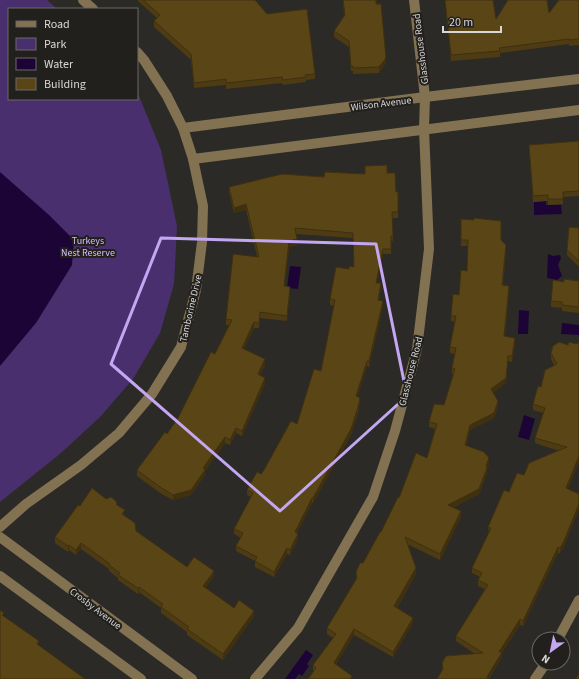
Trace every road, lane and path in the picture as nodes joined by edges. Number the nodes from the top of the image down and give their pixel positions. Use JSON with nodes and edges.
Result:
{"nodes":[{"id":1,"x":83,"y":0,"type":"edge"},
{"id":2,"x":414,"y":0,"type":"edge"},
{"id":3,"x":92,"y":8,"type":"edge"},
{"id":4,"x":138,"y":53,"type":"edge"},
{"id":5,"x":579,"y":79,"type":"edge"},
{"id":6,"x":425,"y":97,"type":"junction"},
{"id":7,"x":579,"y":110,"type":"edge"},
{"id":8,"x":183,"y":128,"type":"junction"},
{"id":9,"x":424,"y":129,"type":"junction"},
{"id":10,"x":193,"y":159,"type":"junction"},
{"id":11,"x":0,"y":527,"type":"edge"},
{"id":12,"x":0,"y":537,"type":"edge"},
{"id":13,"x":0,"y":576,"type":"edge"},
{"id":14,"x":579,"y":600,"type":"edge"},
{"id":15,"x":562,"y":631,"type":"edge"},
{"id":16,"x":141,"y":679,"type":"edge"},
{"id":17,"x":192,"y":679,"type":"edge"},
{"id":18,"x":255,"y":679,"type":"edge"}],
"edges":[{"from":1,"to":3,"type":"street"},
{"from":2,"to":6,"type":"street","name":"Glasshouse Road"},
{"from":4,"to":8,"type":"street","name":"Tamborine Drive"},
{"from":5,"to":6,"type":"street","name":"Wilson Avenue"},
{"from":6,"to":8,"type":"street","name":"Wilson Avenue"},
{"from":6,"to":9,"type":"street","name":"Glasshouse Road"},
{"from":7,"to":9,"type":"street"},
{"from":8,"to":10,"type":"street","name":"Tamborine Drive"},
{"from":9,"to":10,"type":"street"},
{"from":9,"to":18,"type":"street","name":"Glasshouse Road"},
{"from":10,"to":11,"type":"street","name":"Tamborine Drive"},
{"from":12,"to":17,"type":"street","name":"Crosby Avenue"},
{"from":13,"to":16,"type":"street"},
{"from":14,"to":15,"type":"street"}]}
